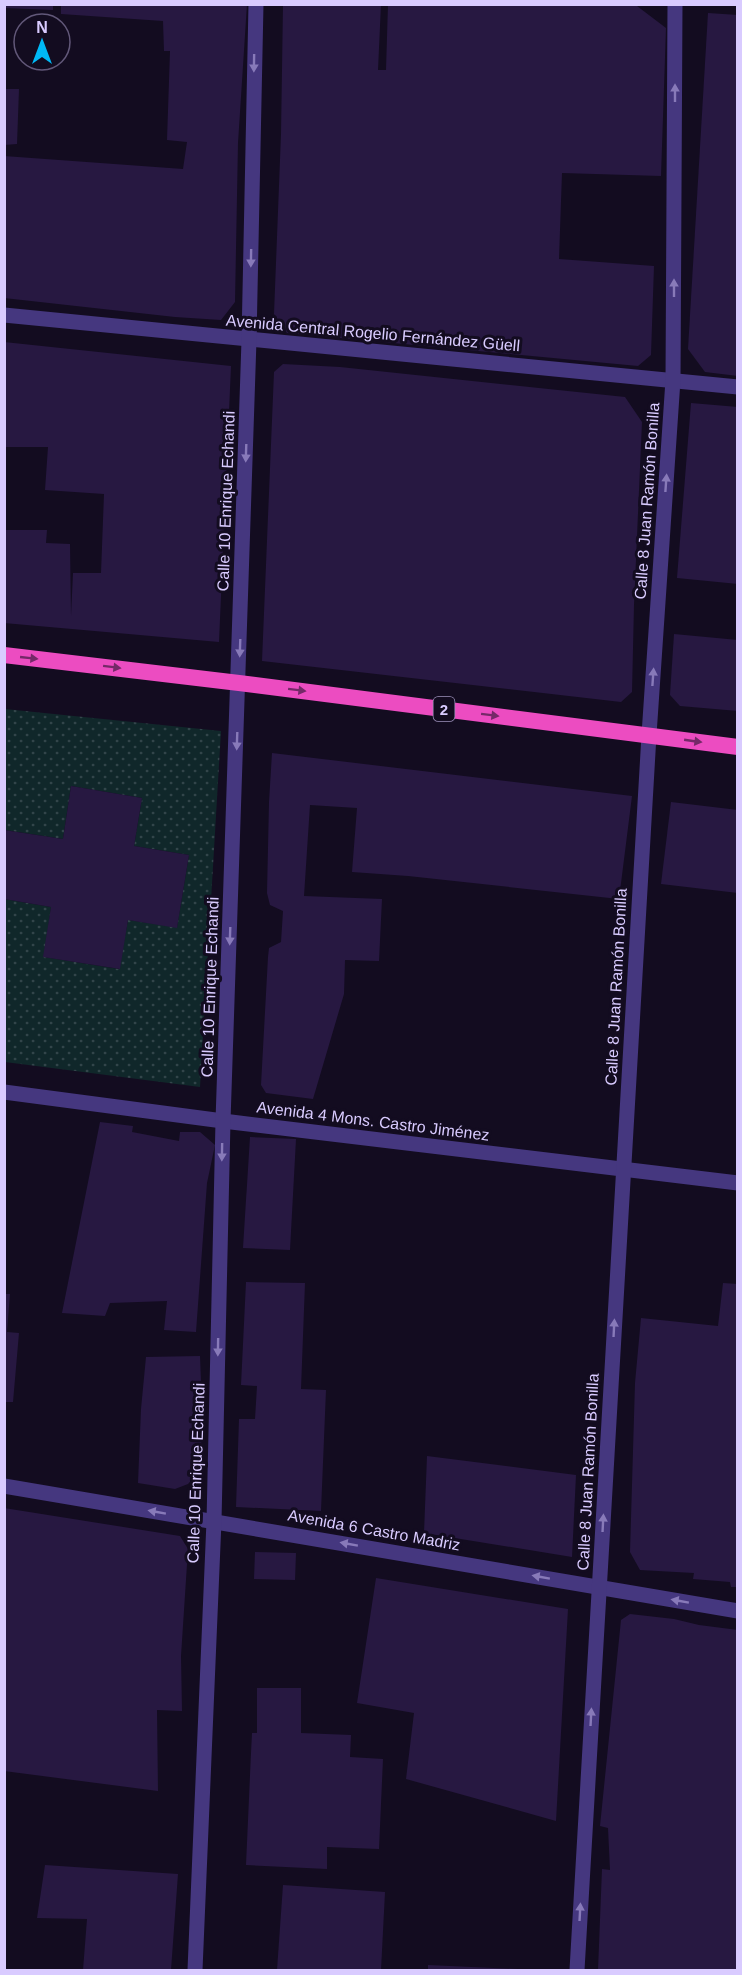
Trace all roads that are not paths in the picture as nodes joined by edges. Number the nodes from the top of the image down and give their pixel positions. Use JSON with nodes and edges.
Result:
{"nodes":[{"id":1,"x":256,"y":4,"type":"edge"},
{"id":2,"x":675,"y":4,"type":"edge"},
{"id":3,"x":4,"y":315,"type":"edge"},
{"id":4,"x":249,"y":340,"type":"junction"},
{"id":5,"x":673,"y":380,"type":"junction"},
{"id":6,"x":738,"y":387,"type":"edge"},
{"id":7,"x":4,"y":655,"type":"edge"},
{"id":8,"x":239,"y":683,"type":"junction"},
{"id":9,"x":649,"y":735,"type":"junction"},
{"id":10,"x":738,"y":747,"type":"edge"},
{"id":11,"x":4,"y":1092,"type":"edge"},
{"id":12,"x":223,"y":1121,"type":"junction"},
{"id":13,"x":623,"y":1168,"type":"junction"},
{"id":14,"x":738,"y":1183,"type":"edge"},
{"id":15,"x":4,"y":1486,"type":"edge"},
{"id":16,"x":213,"y":1521,"type":"junction"},
{"id":17,"x":599,"y":1587,"type":"junction"},
{"id":18,"x":738,"y":1611,"type":"edge"},
{"id":19,"x":195,"y":1971,"type":"edge"},
{"id":20,"x":577,"y":1971,"type":"edge"}],
"edges":[{"from":1,"to":4,"type":"street","name":"Calle 10 Enrique Echandi","one_way":true},
{"from":5,"to":2,"type":"street","name":"Calle 8 Juan Ramón Bonilla","one_way":true},
{"from":3,"to":4,"type":"street","name":"Avenida Central Rogelio Fernández Güell"},
{"from":4,"to":5,"type":"street","name":"Avenida Central Rogelio Fernández Güell"},
{"from":4,"to":8,"type":"street","name":"Calle 10 Enrique Echandi","one_way":true},
{"from":5,"to":6,"type":"street","name":"Avenida Central Rogelio Fernández Güell"},
{"from":9,"to":5,"type":"street","name":"Calle 8 Juan Ramón Bonilla","one_way":true},
{"from":7,"to":8,"type":"highway","number":"2","one_way":true},
{"from":8,"to":9,"type":"highway","number":"2","one_way":true},
{"from":8,"to":12,"type":"street","name":"Calle 10 Enrique Echandi","one_way":true},
{"from":9,"to":10,"type":"highway","number":"2","one_way":true},
{"from":9,"to":13,"type":"street","name":"Calle 8 Juan Ramón Bonilla"},
{"from":11,"to":12,"type":"street","name":"Avenida 4 Mons. Castro Jiménez"},
{"from":12,"to":13,"type":"street","name":"Avenida 4 Mons. Castro Jiménez"},
{"from":12,"to":16,"type":"street","name":"Calle 10 Enrique Echandi","one_way":true},
{"from":13,"to":14,"type":"street","name":"Avenida 4 Mons. Castro Jiménez"},
{"from":17,"to":13,"type":"street","name":"Calle 8 Juan Ramón Bonilla","one_way":true},
{"from":16,"to":15,"type":"street","name":"Avenida 6 Castro Madriz","one_way":true},
{"from":17,"to":16,"type":"street","name":"Avenida 6 Castro Madriz","one_way":true},
{"from":16,"to":19,"type":"street","name":"Calle 10 Enrique Echandi"},
{"from":18,"to":17,"type":"street","name":"Avenida 6 Castro Madriz","one_way":true},
{"from":20,"to":17,"type":"street","name":"Calle 8 Juan Ramón Bonilla","one_way":true}]}
